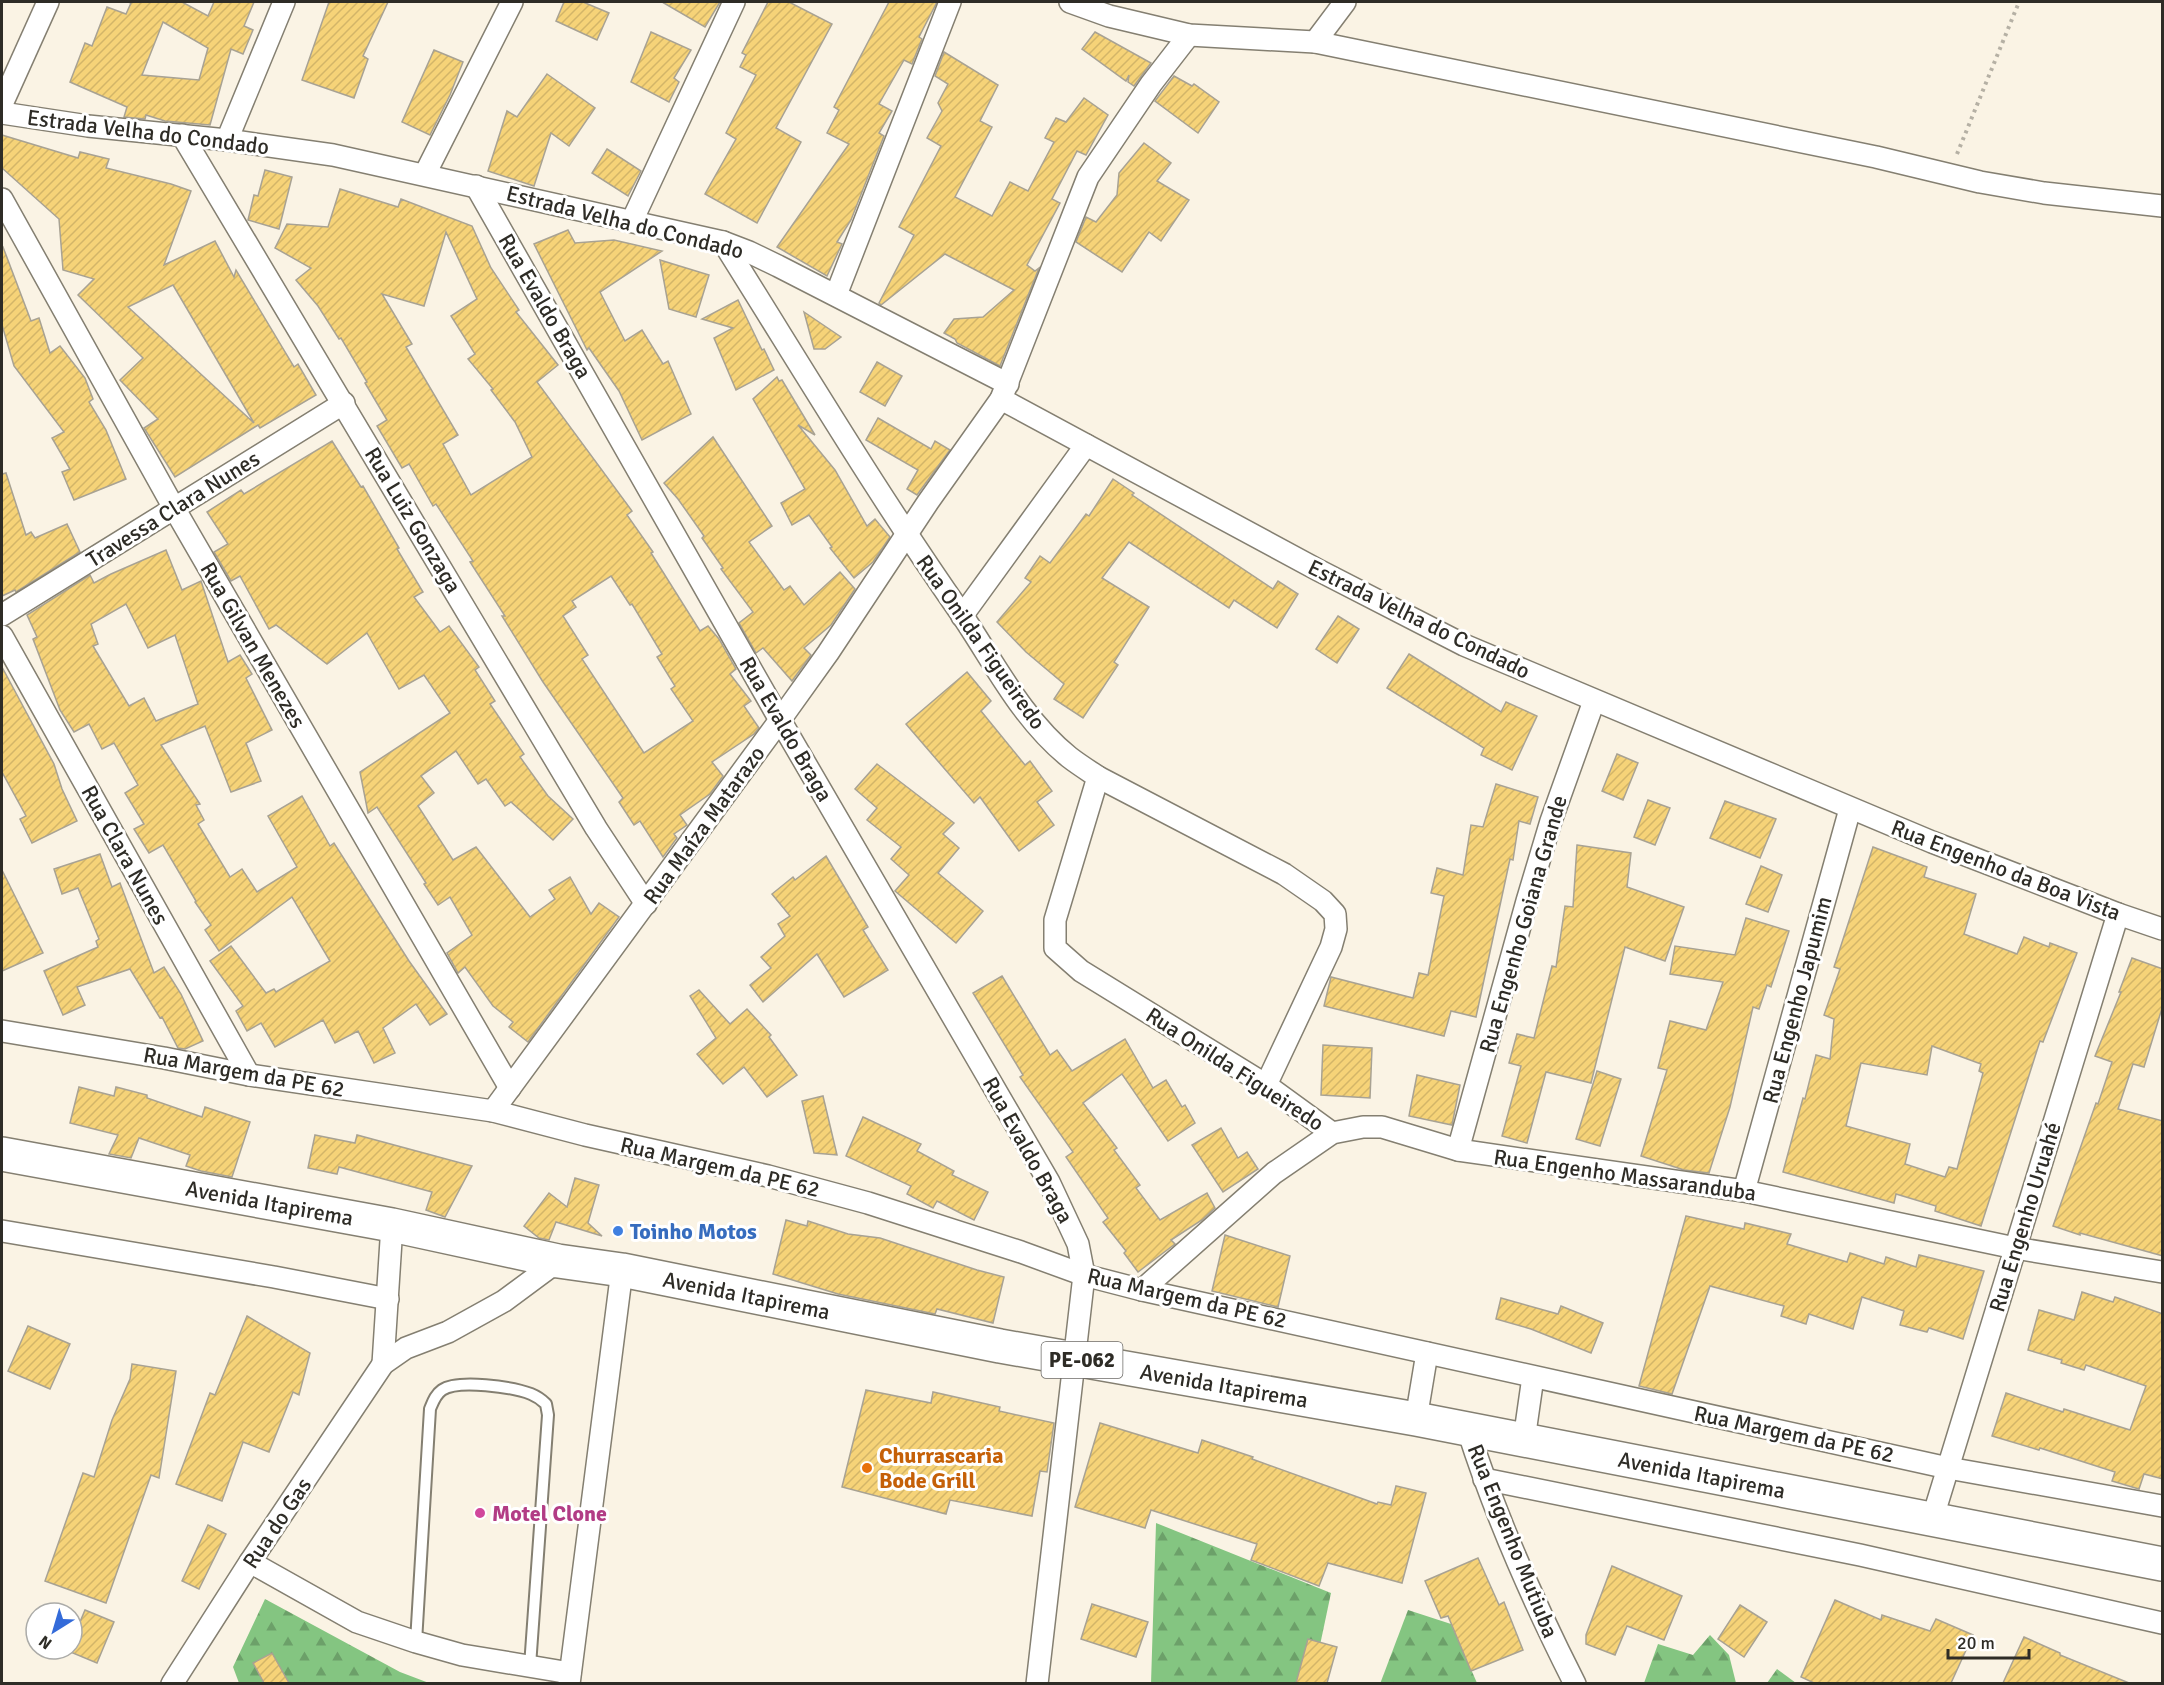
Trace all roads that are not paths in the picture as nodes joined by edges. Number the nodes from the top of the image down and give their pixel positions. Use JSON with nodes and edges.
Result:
{"nodes":[{"id":1,"x":48,"y":2,"type":"edge"},
{"id":2,"x":284,"y":2,"type":"edge"},
{"id":3,"x":512,"y":2,"type":"edge"},
{"id":4,"x":734,"y":2,"type":"edge"},
{"id":5,"x":950,"y":2,"type":"edge"},
{"id":6,"x":1070,"y":2,"type":"edge"},
{"id":7,"x":1345,"y":2,"type":"edge"},
{"id":8,"x":1189,"y":35,"type":"junction"},
{"id":9,"x":1316,"y":42,"type":"junction"},
{"id":10,"x":2,"y":104,"type":"edge"},
{"id":11,"x":2,"y":113,"type":"edge"},
{"id":12,"x":182,"y":135,"type":"junction"},
{"id":13,"x":227,"y":140,"type":"junction"},
{"id":14,"x":426,"y":174,"type":"junction"},
{"id":15,"x":476,"y":186,"type":"junction"},
{"id":16,"x":2,"y":200,"type":"edge"},
{"id":17,"x":2163,"y":206,"type":"edge"},
{"id":18,"x":632,"y":221,"type":"junction"},
{"id":19,"x":723,"y":242,"type":"junction"},
{"id":20,"x":836,"y":295,"type":"junction"},
{"id":21,"x":1004,"y":391,"type":"junction"},
{"id":22,"x":344,"y":403,"type":"junction"},
{"id":23,"x":1086,"y":445,"type":"junction"},
{"id":24,"x":174,"y":508,"type":"junction"},
{"id":25,"x":907,"y":536,"type":"junction"},
{"id":26,"x":2,"y":615,"type":"edge"},
{"id":27,"x":962,"y":616,"type":"junction"},
{"id":28,"x":2,"y":636,"type":"edge"},
{"id":29,"x":1594,"y":701,"type":"junction"},
{"id":30,"x":780,"y":720,"type":"junction"},
{"id":31,"x":1098,"y":777,"type":"junction"},
{"id":32,"x":1850,"y":809,"type":"junction"},
{"id":33,"x":646,"y":904,"type":"junction"},
{"id":34,"x":2118,"y":914,"type":"junction"},
{"id":35,"x":2163,"y":929,"type":"edge"},
{"id":36,"x":2,"y":1031,"type":"edge"},
{"id":37,"x":249,"y":1075,"type":"junction"},
{"id":38,"x":1266,"y":1085,"type":"junction"},
{"id":39,"x":510,"y":1088,"type":"junction"},
{"id":40,"x":494,"y":1111,"type":"junction"},
{"id":41,"x":1332,"y":1133,"type":"junction"},
{"id":42,"x":1458,"y":1150,"type":"junction"},
{"id":43,"x":2,"y":1154,"type":"edge"},
{"id":44,"x":1744,"y":1191,"type":"junction"},
{"id":45,"x":392,"y":1225,"type":"junction"},
{"id":46,"x":2,"y":1231,"type":"edge"},
{"id":47,"x":2015,"y":1248,"type":"junction"},
{"id":48,"x":558,"y":1261,"type":"junction"},
{"id":49,"x":622,"y":1270,"type":"junction"},
{"id":50,"x":2163,"y":1272,"type":"edge"},
{"id":51,"x":1084,"y":1275,"type":"junction"},
{"id":52,"x":1142,"y":1290,"type":"junction"},
{"id":53,"x":388,"y":1299,"type":"junction"},
{"id":54,"x":1427,"y":1353,"type":"junction"},
{"id":55,"x":1075,"y":1359,"type":"junction"},
{"id":56,"x":384,"y":1364,"type":"junction"},
{"id":57,"x":1533,"y":1377,"type":"junction"},
{"id":58,"x":1416,"y":1419,"type":"junction"},
{"id":59,"x":1468,"y":1430,"type":"junction"},
{"id":60,"x":1524,"y":1440,"type":"junction"},
{"id":61,"x":1948,"y":1468,"type":"junction"},
{"id":62,"x":1484,"y":1479,"type":"junction"},
{"id":63,"x":2163,"y":1506,"type":"edge"},
{"id":64,"x":1932,"y":1520,"type":"junction"},
{"id":65,"x":250,"y":1562,"type":"junction"},
{"id":66,"x":2163,"y":1564,"type":"edge"},
{"id":67,"x":2163,"y":1623,"type":"edge"},
{"id":68,"x":416,"y":1642,"type":"junction"},
{"id":69,"x":530,"y":1666,"type":"junction"},
{"id":70,"x":569,"y":1678,"type":"edge"},
{"id":71,"x":172,"y":1683,"type":"edge"},
{"id":72,"x":1036,"y":1683,"type":"edge"},
{"id":73,"x":1575,"y":1683,"type":"edge"}],
"edges":[{"from":1,"to":10,"type":"street"},
{"from":2,"to":13,"type":"street"},
{"from":3,"to":14,"type":"street"},
{"from":4,"to":18,"type":"street"},
{"from":5,"to":20,"type":"street"},
{"from":6,"to":8,"type":"street"},
{"from":7,"to":9,"type":"street"},
{"from":8,"to":9,"type":"street"},
{"from":8,"to":21,"type":"street"},
{"from":9,"to":17,"type":"street"},
{"from":11,"to":12,"type":"street","name":"Estrada Velha do Condado"},
{"from":12,"to":13,"type":"street","name":"Estrada Velha do Condado"},
{"from":12,"to":22,"type":"street","name":"Rua Luiz Gonzaga"},
{"from":13,"to":14,"type":"street","name":"Estrada Velha do Condado"},
{"from":14,"to":15,"type":"street","name":"Estrada Velha do Condado"},
{"from":15,"to":18,"type":"street","name":"Estrada Velha do Condado"},
{"from":15,"to":30,"type":"street","name":"Rua Evaldo Braga"},
{"from":16,"to":24,"type":"street","name":"Rua Gilvan Menezes"},
{"from":18,"to":19,"type":"street","name":"Estrada Velha do Condado"},
{"from":19,"to":20,"type":"street","name":"Estrada Velha do Condado"},
{"from":19,"to":25,"type":"street","name":"Rua Onilda Figueiredo"},
{"from":20,"to":21,"type":"street","name":"Estrada Velha do Condado"},
{"from":21,"to":23,"type":"street","name":"Estrada Velha do Condado"},
{"from":21,"to":25,"type":"street","name":"Rua Maíza Matarazo"},
{"from":22,"to":24,"type":"street","name":"Travessa Clara Nunes"},
{"from":22,"to":33,"type":"street","name":"Rua Luiz Gonzaga"},
{"from":23,"to":27,"type":"street"},
{"from":23,"to":29,"type":"street","name":"Estrada Velha do Condado"},
{"from":24,"to":26,"type":"street","name":"Travessa Clara Nunes"},
{"from":24,"to":39,"type":"street","name":"Rua Gilvan Menezes"},
{"from":25,"to":27,"type":"street","name":"Rua Onilda Figueiredo"},
{"from":25,"to":30,"type":"street","name":"Rua Maíza Matarazo"},
{"from":27,"to":31,"type":"street","name":"Rua Onilda Figueiredo"},
{"from":28,"to":37,"type":"street","name":"Rua Clara Nunes"},
{"from":29,"to":32,"type":"street","name":"Estrada Velha do Condado"},
{"from":29,"to":42,"type":"street","name":"Rua Engenho Goiana Grande"},
{"from":30,"to":33,"type":"street","name":"Rua Maíza Matarazo"},
{"from":30,"to":51,"type":"street","name":"Rua Evaldo Braga"},
{"from":31,"to":38,"type":"street","name":"Rua Onilda Figueiredo"},
{"from":31,"to":38,"type":"street"},
{"from":32,"to":34,"type":"street","name":"Rua Engenho da Boa Vista"},
{"from":32,"to":44,"type":"street","name":"Rua Engenho Japumim"},
{"from":33,"to":39,"type":"street","name":"Rua Maíza Matarazo"},
{"from":34,"to":35,"type":"street","name":"Rua Engenho da Boa Vista"},
{"from":34,"to":47,"type":"street","name":"Rua Engenho Uruahé"},
{"from":36,"to":37,"type":"street","name":"Rua Margem da PE 62"},
{"from":37,"to":40,"type":"street","name":"Rua Margem da PE 62"},
{"from":38,"to":41,"type":"street","name":"Rua Onilda Figueiredo"},
{"from":39,"to":40,"type":"street","name":"Rua Maíza Matarazo"},
{"from":40,"to":51,"type":"street","name":"Rua Margem da PE 62"},
{"from":41,"to":42,"type":"street","name":"Rua Engenho Massaranduba"},
{"from":41,"to":52,"type":"street","name":"Rua Engenho Massaranduba"},
{"from":42,"to":44,"type":"street","name":"Rua Engenho Massaranduba"},
{"from":43,"to":45,"type":"main road","name":"Avenida Itapirema","number":"PE-062"},
{"from":44,"to":47,"type":"street","name":"Rua Engenho Massaranduba"},
{"from":45,"to":48,"type":"main road","name":"Avenida Itapirema","number":"PE-062"},
{"from":45,"to":53,"type":"street"},
{"from":46,"to":53,"type":"street"},
{"from":47,"to":50,"type":"street","name":"Rua Engenho Massaranduba"},
{"from":47,"to":61,"type":"street","name":"Rua Engenho Uruahé"},
{"from":48,"to":49,"type":"main road","name":"Avenida Itapirema","number":"PE-062"},
{"from":48,"to":56,"type":"street","name":"Rua do Gas"},
{"from":49,"to":55,"type":"main road","name":"Avenida Itapirema","number":"PE-062"},
{"from":49,"to":70,"type":"street"},
{"from":51,"to":52,"type":"street","name":"Rua Margem da PE 62"},
{"from":51,"to":55,"type":"street","name":"Rua Evaldo Braga"},
{"from":52,"to":54,"type":"street","name":"Rua Margem da PE 62"},
{"from":53,"to":56,"type":"street"},
{"from":54,"to":57,"type":"street","name":"Rua Margem da PE 62"},
{"from":54,"to":58,"type":"street"},
{"from":55,"to":58,"type":"main road","name":"Avenida Itapirema","number":"PE-062"},
{"from":55,"to":72,"type":"street","name":"Rua Evaldo Braga"},
{"from":56,"to":65,"type":"street","name":"Rua do Gas"},
{"from":57,"to":60,"type":"street"},
{"from":57,"to":61,"type":"street","name":"Rua Margem da PE 62"},
{"from":58,"to":59,"type":"main road","name":"Avenida Itapirema","number":"PE-062"},
{"from":59,"to":60,"type":"main road","name":"Avenida Itapirema","number":"PE-062"},
{"from":59,"to":62,"type":"street","name":"Rua Engenho Mutiuba"},
{"from":60,"to":64,"type":"main road","name":"Avenida Itapirema","number":"PE-062"},
{"from":61,"to":63,"type":"street","name":"Rua Margem da PE 62"},
{"from":61,"to":64,"type":"street","name":"Rua Engenho Uruahé"},
{"from":62,"to":67,"type":"street"},
{"from":62,"to":73,"type":"street","name":"Rua Engenho Mutiuba"},
{"from":64,"to":66,"type":"main road","name":"Avenida Itapirema","number":"PE-062"},
{"from":65,"to":68,"type":"street"},
{"from":65,"to":71,"type":"street","name":"Rua do Gas"},
{"from":68,"to":69,"type":"street"},
{"from":68,"to":69,"type":"lane"},
{"from":69,"to":70,"type":"street"}]}
